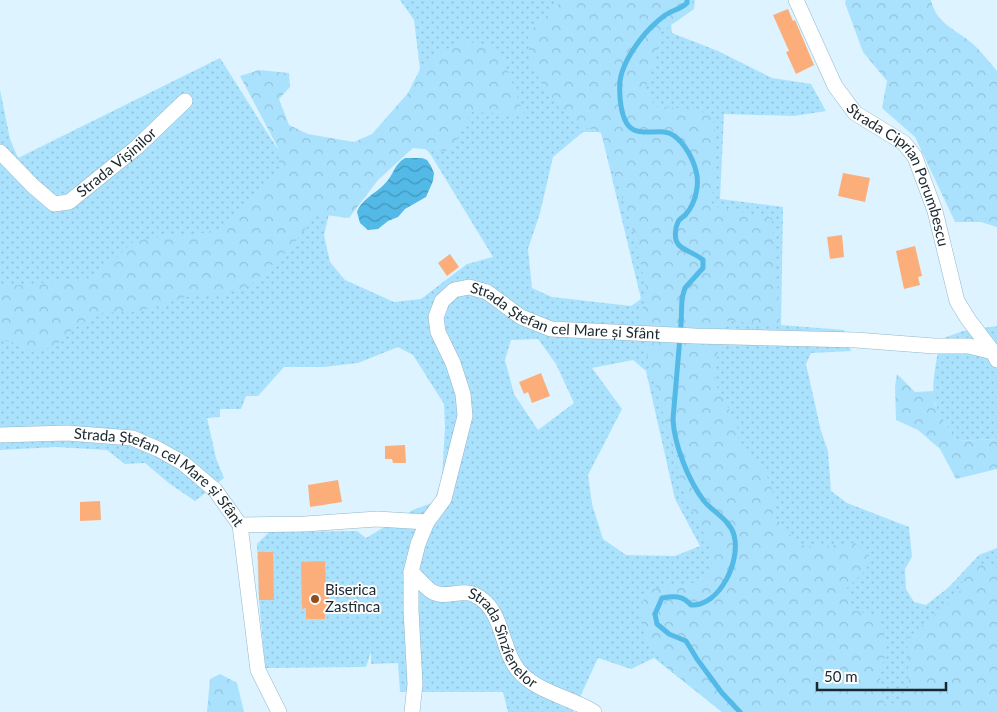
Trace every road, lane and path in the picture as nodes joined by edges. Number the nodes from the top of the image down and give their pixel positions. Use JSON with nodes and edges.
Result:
{"nodes":[{"id":1,"x":796,"y":0,"type":"edge"},
{"id":2,"x":185,"y":101,"type":"dead end"},
{"id":3,"x":0,"y":152,"type":"edge"},
{"id":4,"x":995,"y":356,"type":"edge"},
{"id":5,"x":0,"y":435,"type":"edge"},
{"id":6,"x":428,"y":522,"type":"junction"},
{"id":7,"x":240,"y":525,"type":"junction"},
{"id":8,"x":412,"y":572,"type":"junction"},
{"id":9,"x":279,"y":712,"type":"edge"},
{"id":10,"x":412,"y":712,"type":"edge"},
{"id":11,"x":594,"y":712,"type":"edge"}],
"edges":[{"from":1,"to":4,"type":"street","name":"Strada Ciprian Porumbescu"},
{"from":2,"to":3,"type":"street","name":"Strada Vișinilor"},
{"from":4,"to":6,"type":"street","name":"Strada Ștefan cel Mare și Sfânt"},
{"from":5,"to":7,"type":"street","name":"Strada Ștefan cel Mare și Sfânt"},
{"from":6,"to":7,"type":"street"},
{"from":6,"to":8,"type":"street","name":"Strada Ștefan cel Mare și Sfânt"},
{"from":7,"to":9,"type":"street","name":"Strada Ștefan cel Mare și Sfânt"},
{"from":8,"to":10,"type":"street","name":"Strada Ștefan cel Mare și Sfânt"},
{"from":8,"to":11,"type":"street","name":"Strada Sînzîenelor"}]}
